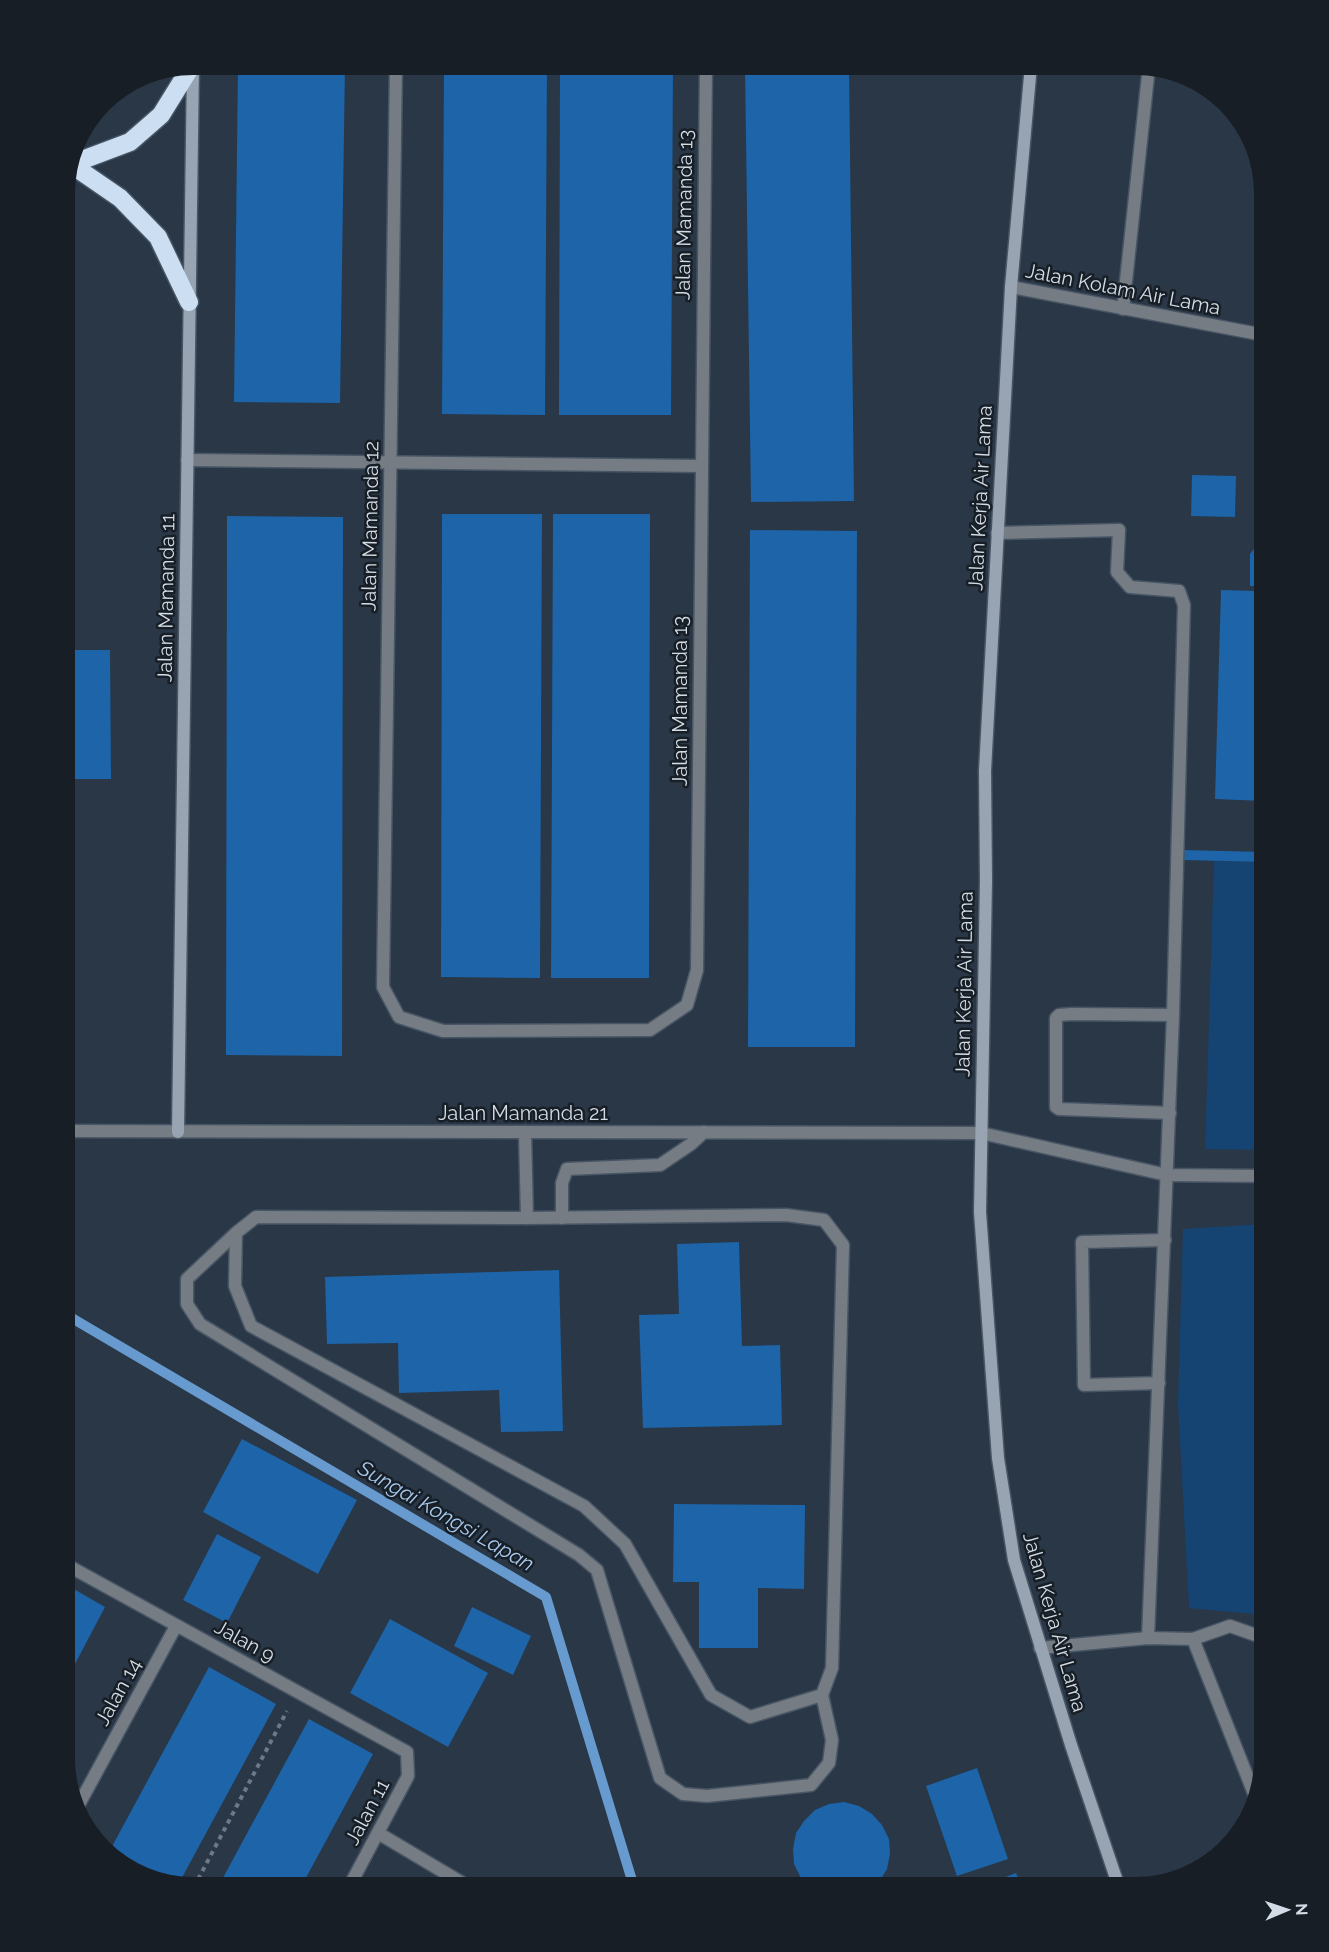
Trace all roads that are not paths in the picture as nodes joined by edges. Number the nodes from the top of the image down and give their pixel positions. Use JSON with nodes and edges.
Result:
{"nodes":[{"id":1,"x":192,"y":75,"type":"edge"},
{"id":2,"x":396,"y":75,"type":"edge"},
{"id":3,"x":706,"y":75,"type":"edge"},
{"id":4,"x":1030,"y":75,"type":"edge"},
{"id":5,"x":185,"y":76,"type":"edge"},
{"id":6,"x":1148,"y":76,"type":"edge"},
{"id":7,"x":79,"y":161,"type":"edge"},
{"id":8,"x":78,"y":170,"type":"edge"},
{"id":9,"x":1011,"y":287,"type":"junction"},
{"id":10,"x":189,"y":302,"type":"junction"},
{"id":11,"x":1124,"y":309,"type":"junction"},
{"id":12,"x":1254,"y":333,"type":"edge"},
{"id":13,"x":187,"y":460,"type":"junction"},
{"id":14,"x":390,"y":462,"type":"junction"},
{"id":15,"x":701,"y":466,"type":"junction"},
{"id":16,"x":997,"y":533,"type":"junction"},
{"id":17,"x":383,"y":987,"type":"joint"},
{"id":18,"x":1173,"y":1015,"type":"junction"},
{"id":19,"x":1170,"y":1113,"type":"junction"},
{"id":20,"x":75,"y":1131,"type":"edge"},
{"id":21,"x":178,"y":1132,"type":"junction"},
{"id":22,"x":525,"y":1132,"type":"junction"},
{"id":23,"x":704,"y":1132,"type":"junction"},
{"id":24,"x":981,"y":1133,"type":"junction"},
{"id":25,"x":1167,"y":1175,"type":"junction"},
{"id":26,"x":1254,"y":1176,"type":"edge"},
{"id":27,"x":526,"y":1218,"type":"junction"},
{"id":28,"x":562,"y":1218,"type":"junction"},
{"id":29,"x":236,"y":1233,"type":"junction"},
{"id":30,"x":1165,"y":1240,"type":"junction"},
{"id":31,"x":1159,"y":1383,"type":"junction"},
{"id":32,"x":75,"y":1570,"type":"edge"},
{"id":33,"x":176,"y":1626,"type":"junction"},
{"id":34,"x":1254,"y":1634,"type":"edge"},
{"id":35,"x":1148,"y":1638,"type":"junction"},
{"id":36,"x":1193,"y":1639,"type":"junction"},
{"id":37,"x":1040,"y":1648,"type":"junction"},
{"id":38,"x":822,"y":1695,"type":"junction"},
{"id":39,"x":407,"y":1752,"type":"joint"},
{"id":40,"x":1251,"y":1785,"type":"edge"},
{"id":41,"x":82,"y":1799,"type":"edge"},
{"id":42,"x":378,"y":1833,"type":"junction"},
{"id":43,"x":354,"y":1877,"type":"edge"},
{"id":44,"x":452,"y":1877,"type":"edge"},
{"id":45,"x":1116,"y":1877,"type":"edge"}],
"edges":[{"from":1,"to":10,"type":"street","name":"Jalan Mamanda 11"},
{"from":2,"to":14,"type":"street","name":"Jalan Mamanda 12"},
{"from":3,"to":15,"type":"street","name":"Jalan Mamanda 13"},
{"from":4,"to":9,"type":"street","name":"Jalan Kerja Air Lama"},
{"from":5,"to":7,"type":"highway"},
{"from":6,"to":11,"type":"street"},
{"from":8,"to":10,"type":"highway"},
{"from":9,"to":11,"type":"street","name":"Jalan Kolam Air Lama"},
{"from":9,"to":16,"type":"street","name":"Jalan Kerja Air Lama"},
{"from":10,"to":13,"type":"street","name":"Jalan Mamanda 11"},
{"from":11,"to":12,"type":"street","name":"Jalan Kolam Air Lama"},
{"from":13,"to":14,"type":"street"},
{"from":13,"to":21,"type":"street","name":"Jalan Mamanda 11"},
{"from":14,"to":15,"type":"street"},
{"from":14,"to":17,"type":"street","name":"Jalan Mamanda 12"},
{"from":15,"to":17,"type":"street","name":"Jalan Mamanda 13"},
{"from":16,"to":18,"type":"street"},
{"from":16,"to":24,"type":"street","name":"Jalan Kerja Air Lama"},
{"from":18,"to":19,"type":"street"},
{"from":18,"to":19,"type":"street"},
{"from":19,"to":25,"type":"street"},
{"from":20,"to":21,"type":"street","name":"Jalan Mamanda 21"},
{"from":21,"to":22,"type":"street","name":"Jalan Mamanda 21"},
{"from":22,"to":23,"type":"street","name":"Jalan Mamanda 21"},
{"from":22,"to":27,"type":"street"},
{"from":23,"to":24,"type":"street","name":"Jalan Mamanda 21"},
{"from":23,"to":28,"type":"street"},
{"from":24,"to":25,"type":"street"},
{"from":24,"to":37,"type":"street","name":"Jalan Kerja Air Lama"},
{"from":25,"to":26,"type":"street"},
{"from":25,"to":30,"type":"street"},
{"from":27,"to":28,"type":"street"},
{"from":27,"to":29,"type":"street"},
{"from":28,"to":38,"type":"street"},
{"from":29,"to":38,"type":"street"},
{"from":29,"to":38,"type":"street"},
{"from":30,"to":31,"type":"street"},
{"from":30,"to":31,"type":"street"},
{"from":31,"to":35,"type":"street"},
{"from":32,"to":33,"type":"street","name":"Jalan 9"},
{"from":33,"to":39,"type":"street","name":"Jalan 9"},
{"from":33,"to":41,"type":"street","name":"Jalan 14"},
{"from":34,"to":36,"type":"street"},
{"from":35,"to":36,"type":"street"},
{"from":35,"to":37,"type":"street"},
{"from":36,"to":40,"type":"street"},
{"from":37,"to":45,"type":"street","name":"Jalan Kerja Air Lama"},
{"from":39,"to":42,"type":"street","name":"Jalan 11"},
{"from":42,"to":43,"type":"street","name":"Jalan 11"},
{"from":42,"to":44,"type":"street"}]}
